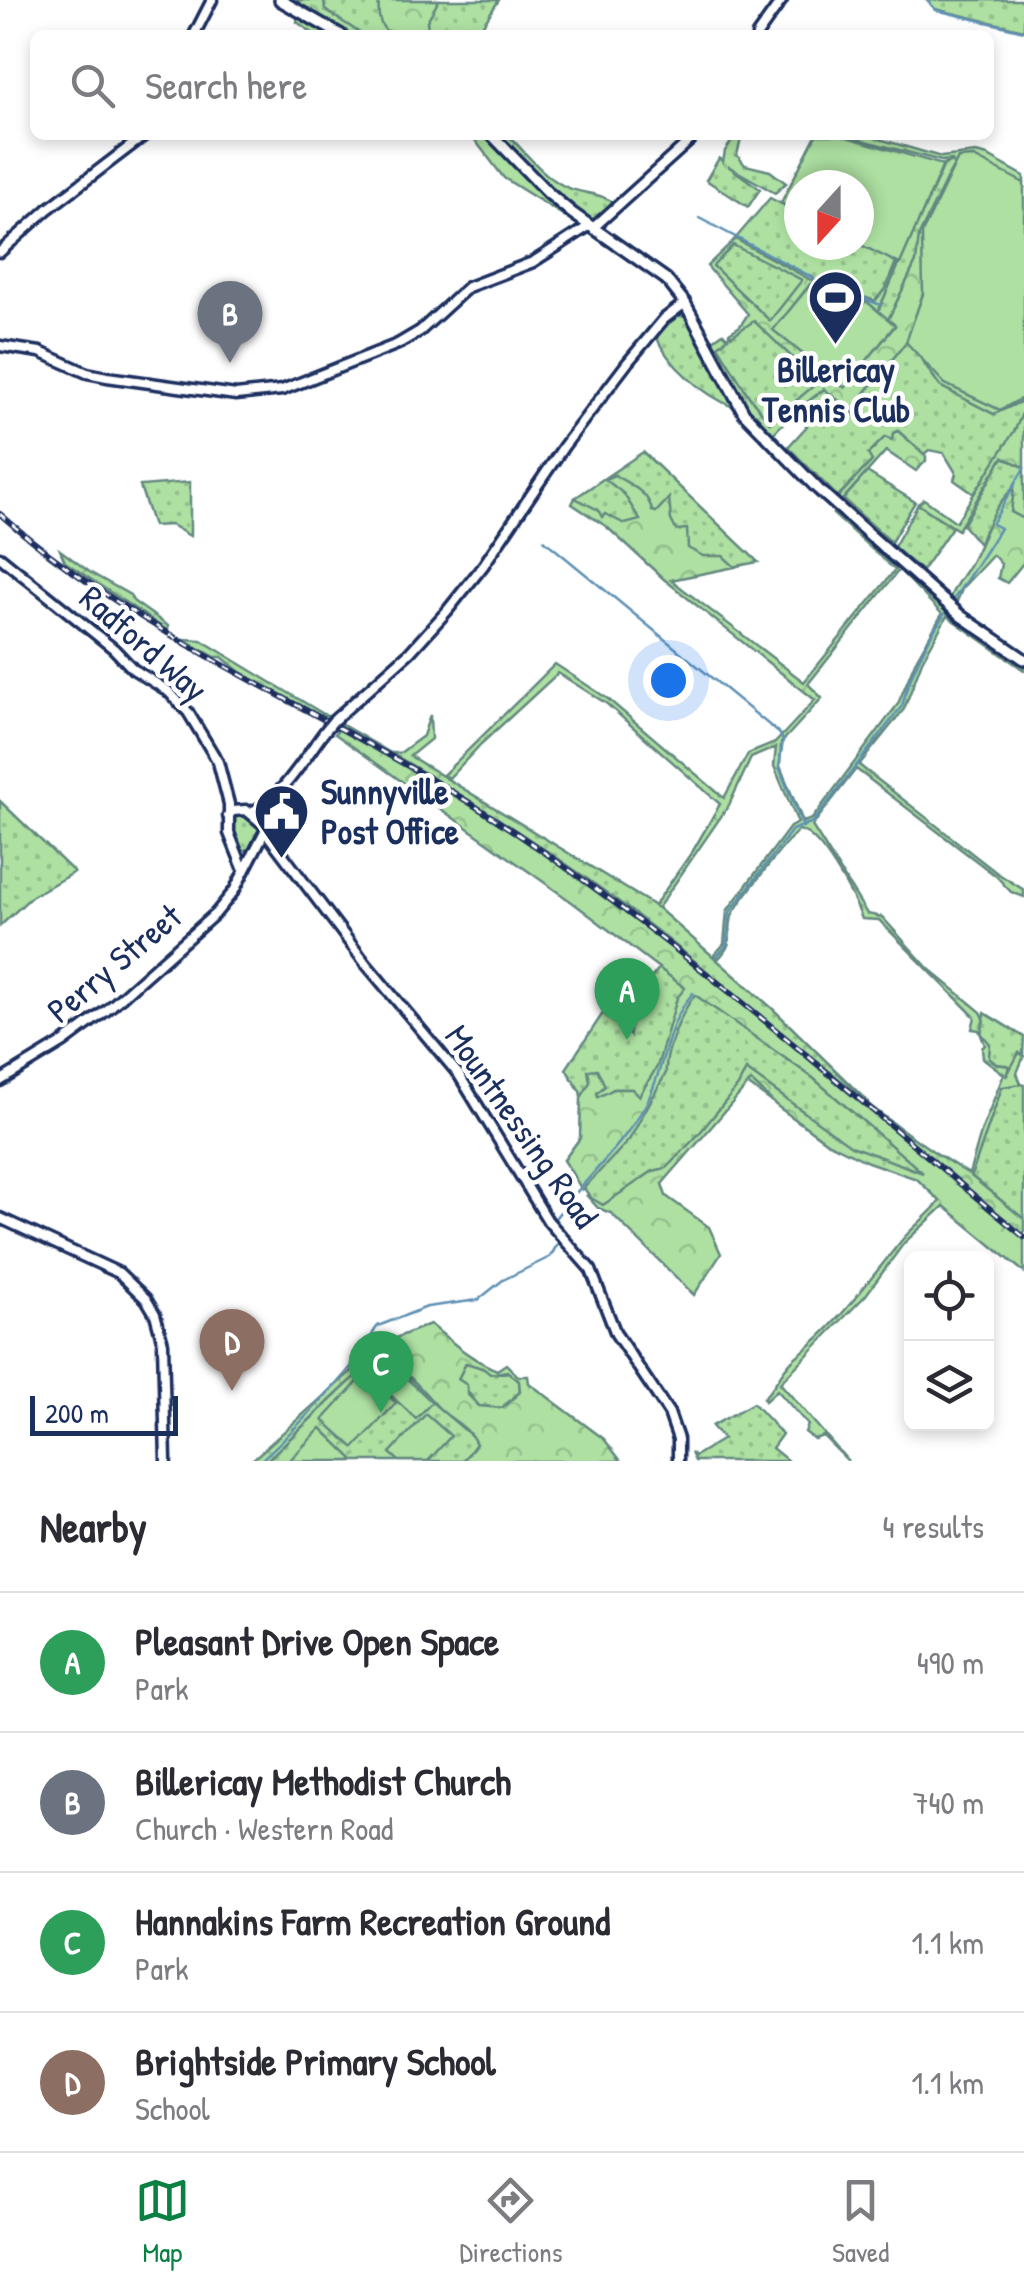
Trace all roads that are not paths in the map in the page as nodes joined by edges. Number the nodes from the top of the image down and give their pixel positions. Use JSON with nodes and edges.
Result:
{"nodes":[{"id":1,"x":212,"y":0,"type":"edge"},
{"id":2,"x":280,"y":0,"type":"edge"},
{"id":3,"x":782,"y":0,"type":"edge"},
{"id":4,"x":197,"y":30,"type":"edge"},
{"id":5,"x":332,"y":30,"type":"edge"},
{"id":6,"x":761,"y":30,"type":"edge"},
{"id":7,"x":138,"y":140,"type":"edge"},
{"id":8,"x":497,"y":140,"type":"edge"},
{"id":9,"x":690,"y":140,"type":"edge"},
{"id":10,"x":591,"y":227,"type":"junction"},
{"id":11,"x":0,"y":252,"type":"edge"},
{"id":12,"x":685,"y":303,"type":"junction"},
{"id":13,"x":0,"y":346,"type":"edge"},
{"id":14,"x":0,"y":557,"type":"edge"},
{"id":15,"x":1024,"y":659,"type":"edge"},
{"id":16,"x":226,"y":789,"type":"junction"},
{"id":17,"x":273,"y":797,"type":"junction"},
{"id":18,"x":248,"y":811,"type":"junction"},
{"id":19,"x":228,"y":816,"type":"junction"},
{"id":20,"x":264,"y":828,"type":"junction"},
{"id":21,"x":277,"y":844,"type":"junction"},
{"id":22,"x":256,"y":846,"type":"junction"},
{"id":23,"x":236,"y":851,"type":"junction"},
{"id":24,"x":244,"y":868,"type":"junction"},
{"id":25,"x":0,"y":1081,"type":"edge"},
{"id":26,"x":0,"y":1218,"type":"edge"},
{"id":27,"x":166,"y":1461,"type":"edge"},
{"id":28,"x":678,"y":1461,"type":"edge"}],
"edges":[{"from":1,"to":4,"type":"street"},
{"from":2,"to":5,"type":"main road"},
{"from":3,"to":6,"type":"street"},
{"from":7,"to":11,"type":"street"},
{"from":8,"to":10,"type":"main road"},
{"from":9,"to":10,"type":"street"},
{"from":10,"to":12,"type":"main road"},
{"from":10,"to":13,"type":"street"},
{"from":12,"to":15,"type":"main road"},
{"from":12,"to":17,"type":"street","bridge":true},
{"from":14,"to":16,"type":"street","name":"Radford Way"},
{"from":16,"to":18,"type":"street","name":"Radford Way"},
{"from":16,"to":19,"type":"street","name":"Radford Way"},
{"from":17,"to":18,"type":"street"},
{"from":17,"to":20,"type":"street"},
{"from":18,"to":19,"type":"street"},
{"from":18,"to":20,"type":"street","name":"Mountnessing Road"},
{"from":19,"to":23,"type":"street"},
{"from":20,"to":21,"type":"street","name":"Mountnessing Road"},
{"from":20,"to":22,"type":"street"},
{"from":21,"to":22,"type":"street"},
{"from":21,"to":28,"type":"street","name":"Mountnessing Road"},
{"from":22,"to":23,"type":"street"},
{"from":22,"to":24,"type":"street","name":"Perry Street"},
{"from":23,"to":24,"type":"street"},
{"from":24,"to":25,"type":"street","name":"Perry Street"},
{"from":26,"to":27,"type":"street"}]}
